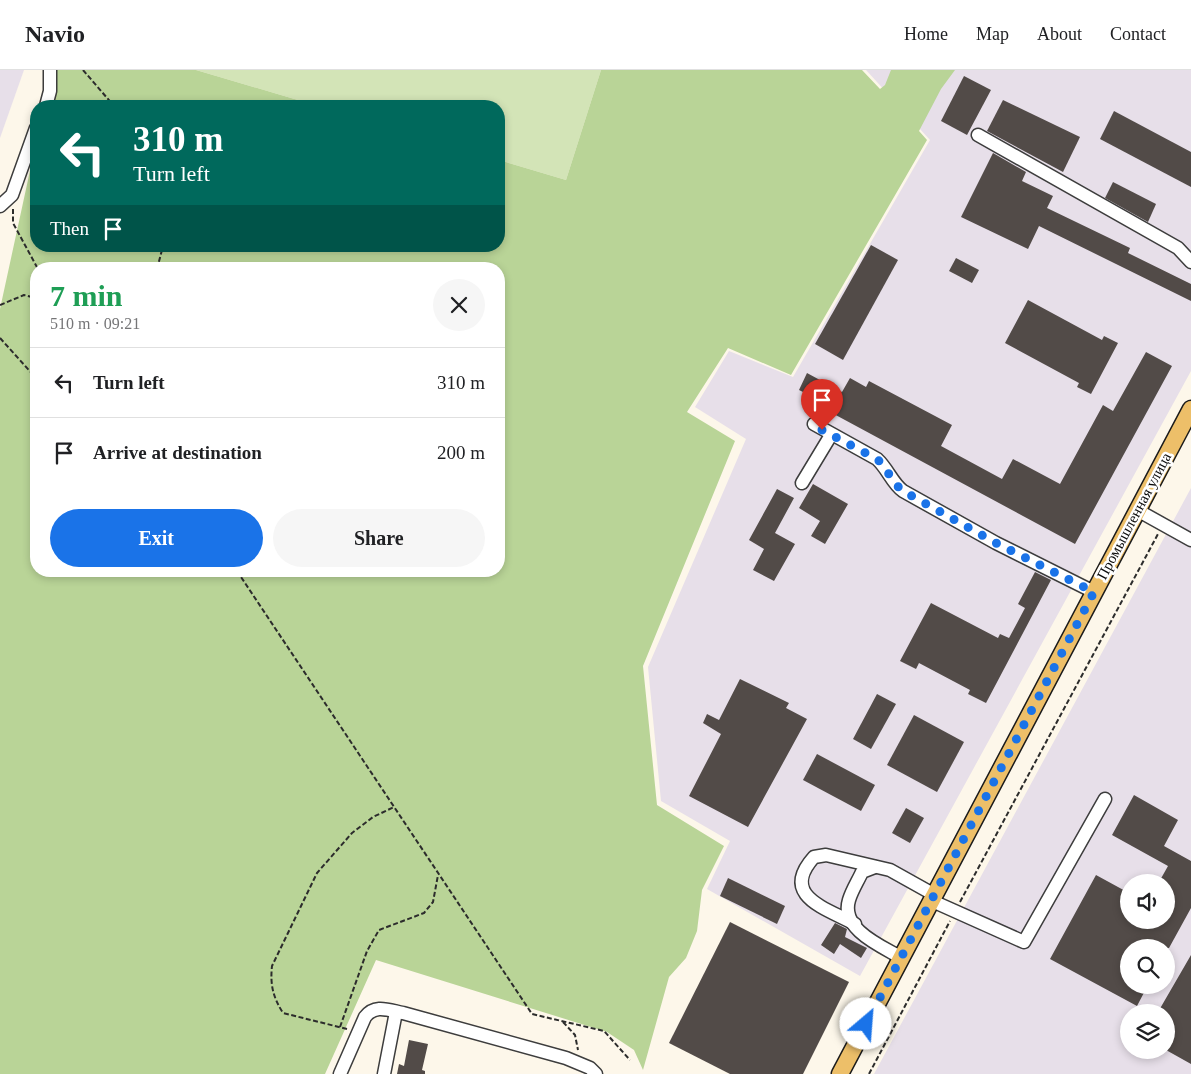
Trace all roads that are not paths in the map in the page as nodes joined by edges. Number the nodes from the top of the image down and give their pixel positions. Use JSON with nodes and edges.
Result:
{"nodes":[{"id":1,"x":50,"y":70,"type":"edge"},
{"id":2,"x":48,"y":100,"type":"edge"},
{"id":3,"x":978,"y":135,"type":"dead end"},
{"id":4,"x":30,"y":145,"type":"edge"},
{"id":5,"x":0,"y":206,"type":"edge"},
{"id":6,"x":1191,"y":262,"type":"edge"},
{"id":7,"x":1191,"y":409,"type":"edge"},
{"id":8,"x":814,"y":424,"type":"dead end"},
{"id":9,"x":831,"y":435,"type":"junction"},
{"id":10,"x":802,"y":483,"type":"dead end"},
{"id":11,"x":1137,"y":510,"type":"junction"},
{"id":12,"x":1191,"y":540,"type":"edge"},
{"id":13,"x":1094,"y":592,"type":"junction"},
{"id":14,"x":1105,"y":799,"type":"dead end"},
{"id":15,"x":875,"y":868,"type":"junction"},
{"id":16,"x":932,"y":897,"type":"junction"},
{"id":17,"x":855,"y":924,"type":"junction"},
{"id":18,"x":900,"y":957,"type":"junction"},
{"id":19,"x":396,"y":1012,"type":"junction"},
{"id":20,"x":574,"y":1068,"type":"edge"},
{"id":21,"x":340,"y":1074,"type":"edge"},
{"id":22,"x":384,"y":1074,"type":"edge"},
{"id":23,"x":596,"y":1074,"type":"edge"},
{"id":24,"x":840,"y":1074,"type":"edge"}],
"edges":[{"from":1,"to":2,"type":"lane"},
{"from":3,"to":6,"type":"lane"},
{"from":4,"to":5,"type":"lane"},
{"from":7,"to":11,"type":"main road","name":"Промышленная улица"},
{"from":8,"to":9,"type":"lane"},
{"from":9,"to":10,"type":"lane"},
{"from":9,"to":13,"type":"lane"},
{"from":11,"to":12,"type":"lane"},
{"from":11,"to":13,"type":"main road","name":"Промышленная улица"},
{"from":13,"to":16,"type":"main road","name":"Промышленная улица"},
{"from":14,"to":16,"type":"lane"},
{"from":15,"to":16,"type":"lane"},
{"from":15,"to":17,"type":"lane"},
{"from":15,"to":17,"type":"lane"},
{"from":16,"to":18,"type":"main road","name":"Промышленная улица"},
{"from":17,"to":18,"type":"lane"},
{"from":18,"to":24,"type":"main road","name":"Промышленная улица"},
{"from":19,"to":20,"type":"lane"},
{"from":19,"to":21,"type":"lane"},
{"from":19,"to":22,"type":"lane"},
{"from":20,"to":23,"type":"lane"}]}
